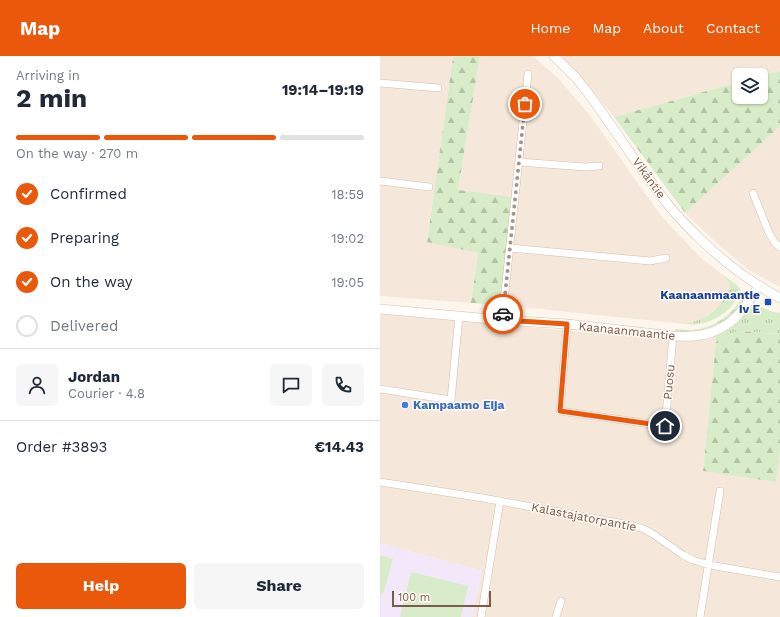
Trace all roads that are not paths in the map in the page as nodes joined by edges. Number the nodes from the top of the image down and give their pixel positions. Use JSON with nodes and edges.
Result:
{"nodes":[{"id":1,"x":554,"y":56,"type":"edge"},
{"id":2,"x":528,"y":74,"type":"dead end"},
{"id":3,"x":380,"y":83,"type":"edge"},
{"id":4,"x":438,"y":88,"type":"dead end"},
{"id":5,"x":519,"y":162,"type":"junction"},
{"id":6,"x":599,"y":166,"type":"dead end"},
{"id":7,"x":380,"y":181,"type":"edge"},
{"id":8,"x":429,"y":187,"type":"dead end"},
{"id":9,"x":753,"y":193,"type":"dead end"},
{"id":10,"x":780,"y":247,"type":"edge"},
{"id":11,"x":510,"y":248,"type":"junction"},
{"id":12,"x":666,"y":258,"type":"dead end"},
{"id":13,"x":759,"y":286,"type":"junction"},
{"id":14,"x":780,"y":298,"type":"edge"},
{"id":15,"x":380,"y":308,"type":"edge"},
{"id":16,"x":459,"y":316,"type":"junction"},
{"id":17,"x":502,"y":320,"type":"junction"},
{"id":18,"x":567,"y":324,"type":"junction"},
{"id":19,"x":673,"y":336,"type":"junction"},
{"id":20,"x":380,"y":389,"type":"edge"},
{"id":21,"x":380,"y":482,"type":"edge"},
{"id":22,"x":720,"y":491,"type":"dead end"},
{"id":23,"x":500,"y":501,"type":"junction"},
{"id":24,"x":709,"y":565,"type":"junction"},
{"id":25,"x":780,"y":577,"type":"edge"},
{"id":26,"x":561,"y":601,"type":"dead end"},
{"id":27,"x":481,"y":617,"type":"edge"},
{"id":28,"x":556,"y":617,"type":"edge"},
{"id":29,"x":700,"y":617,"type":"edge"}],
"edges":[{"from":1,"to":13,"type":"street","name":"Vikåntie"},
{"from":2,"to":5,"type":"street"},
{"from":3,"to":4,"type":"street"},
{"from":5,"to":6,"type":"street"},
{"from":5,"to":11,"type":"street"},
{"from":7,"to":8,"type":"street"},
{"from":9,"to":10,"type":"street"},
{"from":11,"to":12,"type":"street"},
{"from":11,"to":17,"type":"street"},
{"from":13,"to":14,"type":"street"},
{"from":13,"to":19,"type":"street","name":"Kaanaanmaantie"},
{"from":15,"to":16,"type":"street","name":"Kaanaanmaantie"},
{"from":16,"to":17,"type":"street","name":"Kaanaanmaantie"},
{"from":16,"to":20,"type":"street"},
{"from":17,"to":18,"type":"street","name":"Kaanaanmaantie"},
{"from":18,"to":19,"type":"street","name":"Kaanaanmaantie"},
{"from":18,"to":19,"type":"street","name":"Puosu"},
{"from":21,"to":23,"type":"street","name":"Kalastajatorpantie"},
{"from":22,"to":24,"type":"street"},
{"from":23,"to":24,"type":"street","name":"Kalastajatorpantie"},
{"from":23,"to":27,"type":"street"},
{"from":24,"to":25,"type":"street","name":"Kalastajatorpantie"},
{"from":24,"to":29,"type":"street"},
{"from":26,"to":28,"type":"street"}]}
